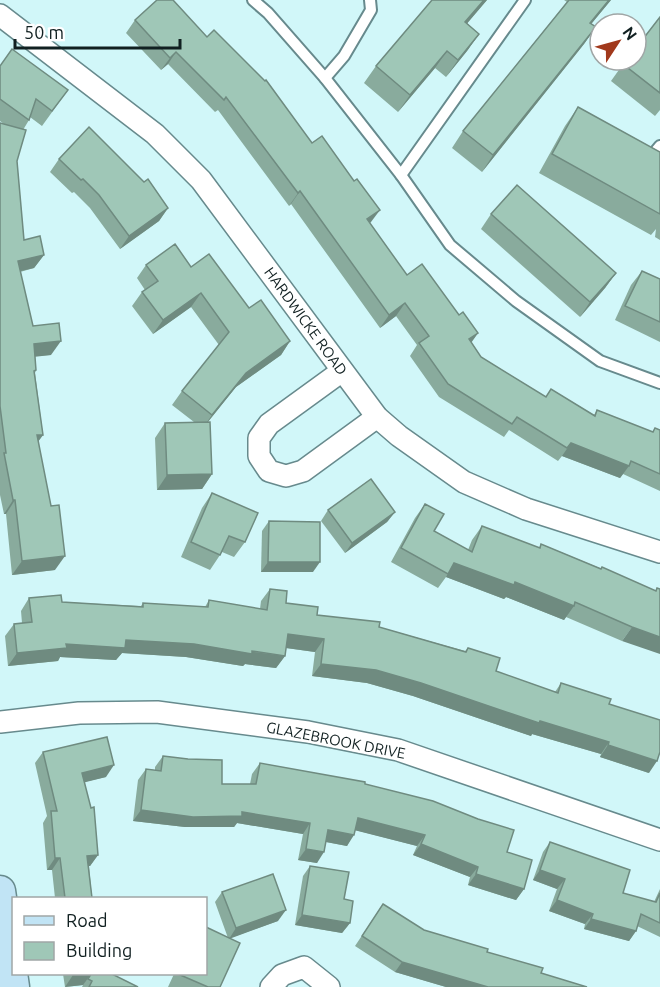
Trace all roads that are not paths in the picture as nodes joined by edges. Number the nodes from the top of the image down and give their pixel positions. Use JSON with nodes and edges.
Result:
{"nodes":[{"id":1,"x":253,"y":0,"type":"edge"},
{"id":2,"x":370,"y":0,"type":"edge"},
{"id":3,"x":525,"y":0,"type":"edge"},
{"id":4,"x":0,"y":15,"type":"edge"},
{"id":5,"x":325,"y":78,"type":"junction"},
{"id":6,"x":660,"y":146,"type":"edge"},
{"id":7,"x":660,"y":155,"type":"edge"},
{"id":8,"x":401,"y":176,"type":"junction"},
{"id":9,"x":342,"y":371,"type":"junction"},
{"id":10,"x":660,"y":383,"type":"edge"},
{"id":11,"x":377,"y":417,"type":"junction"},
{"id":12,"x":660,"y":552,"type":"edge"},
{"id":13,"x":0,"y":722,"type":"edge"},
{"id":14,"x":660,"y":840,"type":"edge"},
{"id":15,"x":0,"y":891,"type":"edge"},
{"id":16,"x":8,"y":969,"type":"edge"},
{"id":17,"x":271,"y":987,"type":"edge"},
{"id":18,"x":329,"y":987,"type":"edge"}],
"edges":[{"from":1,"to":5,"type":"lane"},
{"from":2,"to":5,"type":"lane"},
{"from":3,"to":8,"type":"lane"},
{"from":4,"to":9,"type":"street","name":"HARDWICKE ROAD"},
{"from":5,"to":8,"type":"lane"},
{"from":6,"to":7,"type":"lane"},
{"from":8,"to":10,"type":"lane"},
{"from":9,"to":11,"type":"street","name":"HARDWICKE ROAD"},
{"from":9,"to":11,"type":"street"},
{"from":11,"to":12,"type":"street","name":"HARDWICKE ROAD"},
{"from":13,"to":14,"type":"street","name":"GLAZEBROOK DRIVE"},
{"from":15,"to":16,"type":"street"},
{"from":17,"to":18,"type":"street"}]}
